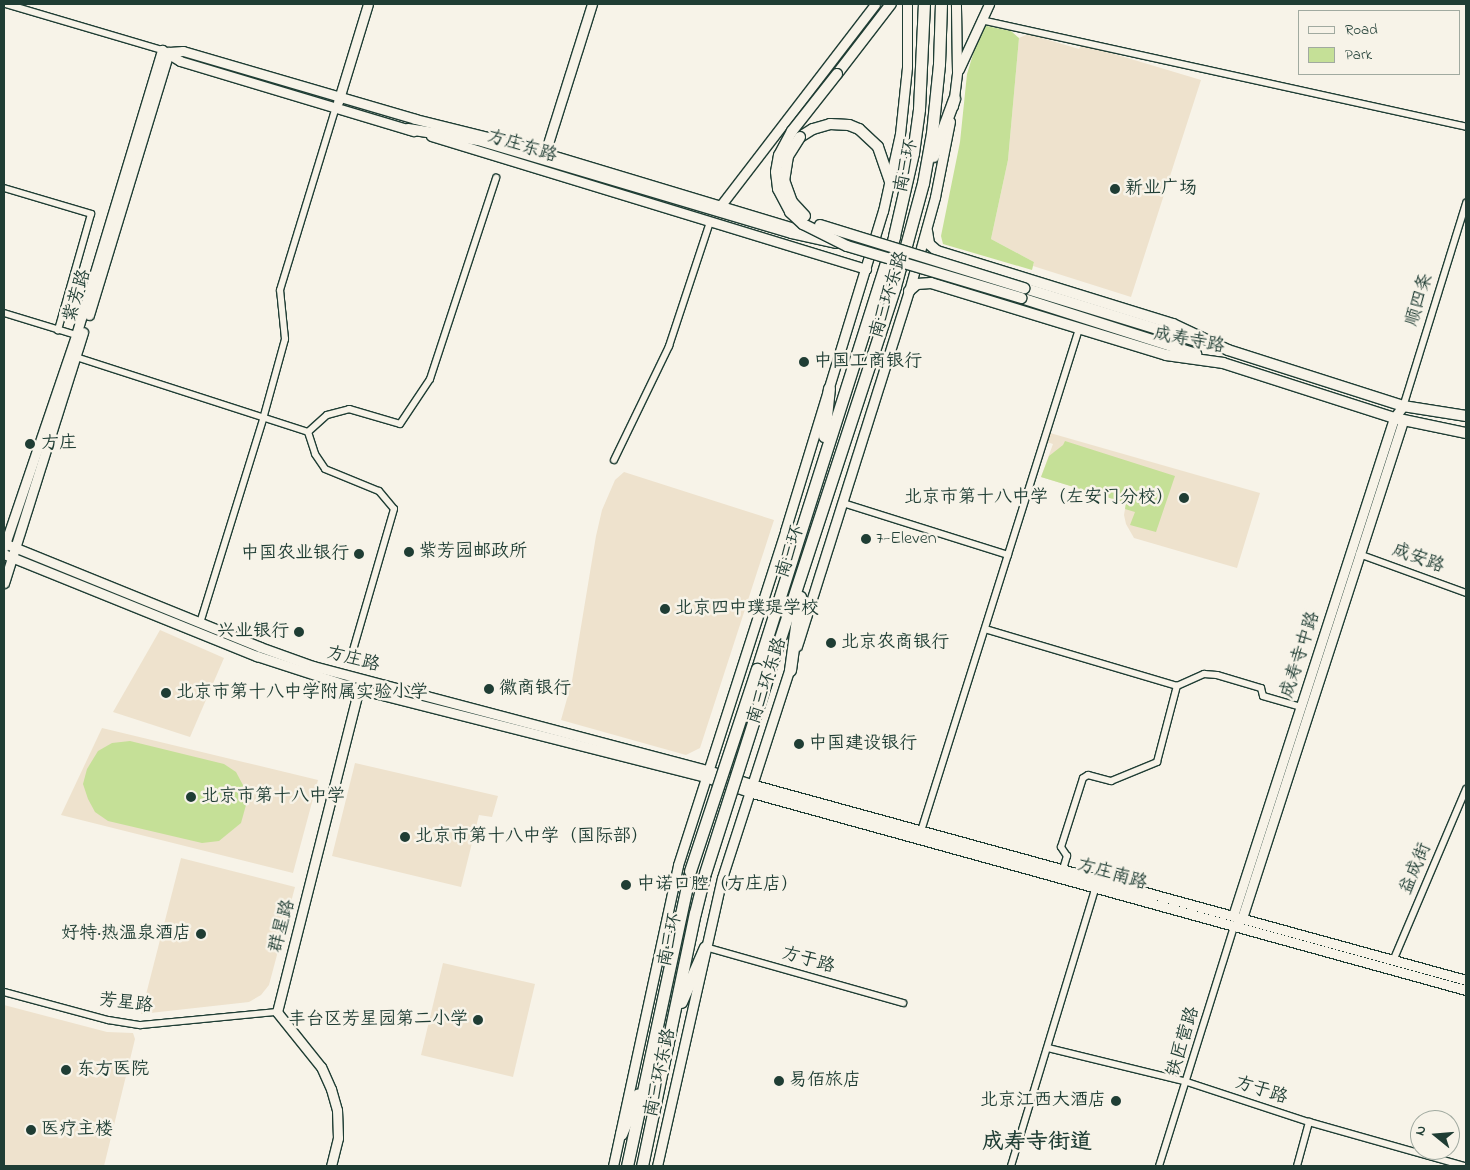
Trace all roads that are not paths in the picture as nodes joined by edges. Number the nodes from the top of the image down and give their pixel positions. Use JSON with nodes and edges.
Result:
{"nodes":[{"id":1,"x":6,"y":4,"type":"edge"},
{"id":2,"x":368,"y":4,"type":"edge"},
{"id":3,"x":592,"y":4,"type":"edge"},
{"id":4,"x":875,"y":4,"type":"edge"},
{"id":5,"x":891,"y":4,"type":"edge"},
{"id":6,"x":907,"y":4,"type":"edge"},
{"id":7,"x":924,"y":4,"type":"edge"},
{"id":8,"x":941,"y":4,"type":"edge"},
{"id":9,"x":956,"y":4,"type":"edge"},
{"id":10,"x":989,"y":4,"type":"edge"},
{"id":11,"x":981,"y":20,"type":"junction"},
{"id":12,"x":166,"y":51,"type":"junction"},
{"id":13,"x":957,"y":72,"type":"junction"},
{"id":14,"x":339,"y":96,"type":"junction"},
{"id":15,"x":954,"y":99,"type":"junction"},
{"id":16,"x":336,"y":107,"type":"junction"},
{"id":17,"x":1466,"y":127,"type":"edge"},
{"id":18,"x":408,"y":129,"type":"junction"},
{"id":19,"x":545,"y":153,"type":"junction"},
{"id":20,"x":496,"y":178,"type":"dead end"},
{"id":21,"x":890,"y":182,"type":"junction"},
{"id":22,"x":923,"y":183,"type":"junction"},
{"id":23,"x":4,"y":188,"type":"edge"},
{"id":24,"x":1466,"y":204,"type":"edge"},
{"id":25,"x":720,"y":206,"type":"junction"},
{"id":26,"x":710,"y":222,"type":"junction"},
{"id":27,"x":926,"y":231,"type":"junction"},
{"id":28,"x":847,"y":246,"type":"junction"},
{"id":29,"x":872,"y":251,"type":"junction"},
{"id":30,"x":866,"y":269,"type":"junction"},
{"id":31,"x":1006,"y":272,"type":"junction"},
{"id":32,"x":909,"y":291,"type":"junction"},
{"id":33,"x":1022,"y":293,"type":"junction"},
{"id":34,"x":997,"y":303,"type":"junction"},
{"id":35,"x":4,"y":313,"type":"edge"},
{"id":36,"x":1079,"y":329,"type":"junction"},
{"id":37,"x":58,"y":330,"type":"junction"},
{"id":38,"x":76,"y":335,"type":"junction"},
{"id":39,"x":1228,"y":350,"type":"junction"},
{"id":40,"x":76,"y":357,"type":"junction"},
{"id":41,"x":1223,"y":363,"type":"junction"},
{"id":42,"x":829,"y":388,"type":"junction"},
{"id":43,"x":1402,"y":406,"type":"junction"},
{"id":44,"x":1466,"y":416,"type":"edge"},
{"id":45,"x":263,"y":419,"type":"junction"},
{"id":46,"x":1398,"y":420,"type":"junction"},
{"id":47,"x":308,"y":432,"type":"junction"},
{"id":48,"x":1466,"y":433,"type":"edge"},
{"id":49,"x":823,"y":456,"type":"junction"},
{"id":50,"x":614,"y":460,"type":"dead end"},
{"id":51,"x":842,"y":502,"type":"junction"},
{"id":52,"x":4,"y":545,"type":"edge"},
{"id":53,"x":15,"y":548,"type":"junction"},
{"id":54,"x":1359,"y":554,"type":"junction"},
{"id":55,"x":1008,"y":555,"type":"junction"},
{"id":56,"x":8,"y":556,"type":"edge"},
{"id":57,"x":803,"y":569,"type":"junction"},
{"id":58,"x":4,"y":582,"type":"edge"},
{"id":59,"x":1466,"y":592,"type":"edge"},
{"id":60,"x":200,"y":623,"type":"junction"},
{"id":61,"x":985,"y":629,"type":"junction"},
{"id":62,"x":351,"y":657,"type":"dead end"},
{"id":63,"x":790,"y":670,"type":"junction"},
{"id":64,"x":360,"y":684,"type":"junction"},
{"id":65,"x":1178,"y":686,"type":"junction"},
{"id":66,"x":1301,"y":707,"type":"junction"},
{"id":67,"x":706,"y":774,"type":"junction"},
{"id":68,"x":750,"y":788,"type":"junction"},
{"id":69,"x":1466,"y":789,"type":"edge"},
{"id":70,"x":921,"y":830,"type":"junction"},
{"id":71,"x":1063,"y":869,"type":"junction"},
{"id":72,"x":1096,"y":887,"type":"junction"},
{"id":73,"x":1238,"y":917,"type":"junction"},
{"id":74,"x":1235,"y":927,"type":"junction"},
{"id":75,"x":705,"y":947,"type":"junction"},
{"id":76,"x":1394,"y":961,"type":"junction"},
{"id":77,"x":1466,"y":980,"type":"edge"},
{"id":78,"x":1466,"y":990,"type":"edge"},
{"id":79,"x":4,"y":992,"type":"edge"},
{"id":80,"x":903,"y":1003,"type":"dead end"},
{"id":81,"x":277,"y":1012,"type":"junction"},
{"id":82,"x":672,"y":1022,"type":"junction"},
{"id":83,"x":1048,"y":1048,"type":"junction"},
{"id":84,"x":647,"y":1072,"type":"junction"},
{"id":85,"x":1187,"y":1082,"type":"junction"},
{"id":86,"x":1309,"y":1122,"type":"junction"},
{"id":87,"x":620,"y":1134,"type":"junction"},
{"id":88,"x":332,"y":1166,"type":"edge"},
{"id":89,"x":613,"y":1166,"type":"edge"},
{"id":90,"x":627,"y":1166,"type":"edge"},
{"id":91,"x":642,"y":1166,"type":"edge"},
{"id":92,"x":657,"y":1166,"type":"edge"},
{"id":93,"x":1011,"y":1166,"type":"edge"},
{"id":94,"x":1159,"y":1166,"type":"edge"},
{"id":95,"x":1297,"y":1166,"type":"edge"},
{"id":96,"x":1464,"y":1166,"type":"edge"}],
"edges":[{"from":1,"to":12,"type":"street"},
{"from":2,"to":14,"type":"street"},
{"from":3,"to":19,"type":"street"},
{"from":4,"to":25,"type":"street"},
{"from":5,"to":28,"type":"main road","bridge":true},
{"from":6,"to":21,"type":"street","name":"南三环东路"},
{"from":7,"to":49,"type":"highway","name":"南三环"},
{"from":8,"to":22,"type":"highway","name":"南三环"},
{"from":9,"to":13,"type":"street","name":"南三环东路"},
{"from":10,"to":11,"type":"street"},
{"from":11,"to":13,"type":"street"},
{"from":11,"to":17,"type":"street"},
{"from":12,"to":14,"type":"street"},
{"from":12,"to":16,"type":"street","name":"方庄东路"},
{"from":12,"to":38,"type":"street","name":"紫芳路"},
{"from":12,"to":40,"type":"street","name":"紫芳路"},
{"from":13,"to":15,"type":"street","name":"南三环东路"},
{"from":14,"to":16,"type":"street"},
{"from":14,"to":19,"type":"street"},
{"from":15,"to":22,"type":"highway"},
{"from":15,"to":27,"type":"street","name":"南三环东路"},
{"from":16,"to":18,"type":"street","name":"方庄东路"},
{"from":16,"to":45,"type":"street"},
{"from":18,"to":26,"type":"street","name":"方庄东路"},
{"from":18,"to":28,"type":"main road","bridge":true},
{"from":19,"to":25,"type":"street"},
{"from":20,"to":47,"type":"street"},
{"from":21,"to":29,"type":"street","name":"南三环东路"},
{"from":21,"to":33,"type":"main road","bridge":true},
{"from":22,"to":57,"type":"highway","name":"南三环"},
{"from":23,"to":37,"type":"street"},
{"from":24,"to":43,"type":"street","name":"顺四条"},
{"from":25,"to":29,"type":"street"},
{"from":26,"to":30,"type":"street","name":"方庄东路"},
{"from":26,"to":50,"type":"street"},
{"from":27,"to":31,"type":"main road","name":"成寿寺路"},
{"from":27,"to":32,"type":"street","name":"南三环东路"},
{"from":28,"to":33,"type":"main road","bridge":true},
{"from":29,"to":30,"type":"street","name":"南三环东路"},
{"from":30,"to":42,"type":"street","name":"南三环东路"},
{"from":31,"to":34,"type":"main road"},
{"from":31,"to":39,"type":"main road","name":"成寿寺路"},
{"from":32,"to":34,"type":"main road","name":"成寿寺路"},
{"from":32,"to":51,"type":"street","name":"南三环东路"},
{"from":33,"to":39,"type":"main road"},
{"from":33,"to":41,"type":"main road"},
{"from":34,"to":36,"type":"main road","name":"成寿寺路"},
{"from":35,"to":37,"type":"street"},
{"from":36,"to":41,"type":"main road","name":"成寿寺路"},
{"from":36,"to":55,"type":"street"},
{"from":37,"to":38,"type":"street"},
{"from":38,"to":52,"type":"street","name":"紫芳路"},
{"from":39,"to":43,"type":"main road","name":"成寿寺路"},
{"from":40,"to":45,"type":"street"},
{"from":40,"to":53,"type":"street","name":"紫芳路"},
{"from":41,"to":46,"type":"main road","name":"成寿寺路"},
{"from":42,"to":49,"type":"highway"},
{"from":42,"to":67,"type":"street","name":"南三环东路"},
{"from":43,"to":44,"type":"main road","name":"成寿寺路"},
{"from":43,"to":46,"type":"street","name":"成寿寺中路"},
{"from":45,"to":47,"type":"street"},
{"from":45,"to":60,"type":"street"},
{"from":46,"to":48,"type":"main road","name":"成寿寺路"},
{"from":46,"to":54,"type":"street","name":"成寿寺中路"},
{"from":46,"to":66,"type":"street","name":"成寿寺中路"},
{"from":47,"to":62,"type":"street"},
{"from":49,"to":84,"type":"highway","name":"南三环","bridge":true},
{"from":51,"to":55,"type":"street"},
{"from":51,"to":63,"type":"street","name":"南三环东路"},
{"from":52,"to":53,"type":"street","name":"方庄路"},
{"from":53,"to":56,"type":"street","name":"紫芳路"},
{"from":53,"to":60,"type":"street","name":"方庄路"},
{"from":54,"to":59,"type":"street","name":"成安路"},
{"from":54,"to":73,"type":"street","name":"成寿寺中路"},
{"from":55,"to":61,"type":"street"},
{"from":56,"to":58,"type":"street","name":"紫芳路"},
{"from":56,"to":64,"type":"street","name":"方庄路"},
{"from":57,"to":63,"type":"highway"},
{"from":57,"to":82,"type":"highway","name":"南三环","bridge":true},
{"from":60,"to":64,"type":"street","name":"方庄路"},
{"from":61,"to":65,"type":"street"},
{"from":61,"to":70,"type":"street"},
{"from":63,"to":68,"type":"street","name":"南三环东路"},
{"from":64,"to":67,"type":"street","name":"方庄路"},
{"from":64,"to":81,"type":"street","name":"群星路"},
{"from":65,"to":66,"type":"street"},
{"from":65,"to":71,"type":"street"},
{"from":66,"to":73,"type":"street","name":"成寿寺中路"},
{"from":67,"to":68,"type":"street","name":"方庄路"},
{"from":67,"to":87,"type":"street","name":"南三环东路"},
{"from":68,"to":70,"type":"street","name":"方庄南路"},
{"from":68,"to":72,"type":"street","name":"方庄南路"},
{"from":68,"to":75,"type":"street","name":"南三环东路"},
{"from":69,"to":76,"type":"street","name":"益成街"},
{"from":70,"to":71,"type":"street","name":"方庄南路"},
{"from":71,"to":73,"type":"street","name":"方庄南路"},
{"from":72,"to":74,"type":"street","name":"方庄南路"},
{"from":72,"to":83,"type":"street"},
{"from":73,"to":74,"type":"street","name":"成寿寺中路"},
{"from":73,"to":76,"type":"street","name":"方庄南路"},
{"from":74,"to":78,"type":"street","name":"方庄南路"},
{"from":74,"to":85,"type":"street","name":"铁匠营路"},
{"from":75,"to":80,"type":"street","name":"方于路"},
{"from":75,"to":82,"type":"highway"},
{"from":75,"to":92,"type":"street","name":"南三环东路"},
{"from":76,"to":77,"type":"street","name":"方庄南路"},
{"from":79,"to":81,"type":"street","name":"芳星路"},
{"from":81,"to":88,"type":"street"},
{"from":82,"to":91,"type":"highway","name":"南三环"},
{"from":83,"to":85,"type":"street","name":"方于路"},
{"from":83,"to":93,"type":"street"},
{"from":84,"to":87,"type":"highway"},
{"from":84,"to":90,"type":"highway","name":"南三环"},
{"from":85,"to":86,"type":"street","name":"方于路"},
{"from":85,"to":94,"type":"street","name":"铁匠营路"},
{"from":86,"to":95,"type":"street"},
{"from":86,"to":96,"type":"street","name":"方于路"},
{"from":87,"to":89,"type":"street","name":"南三环东路"}]}
